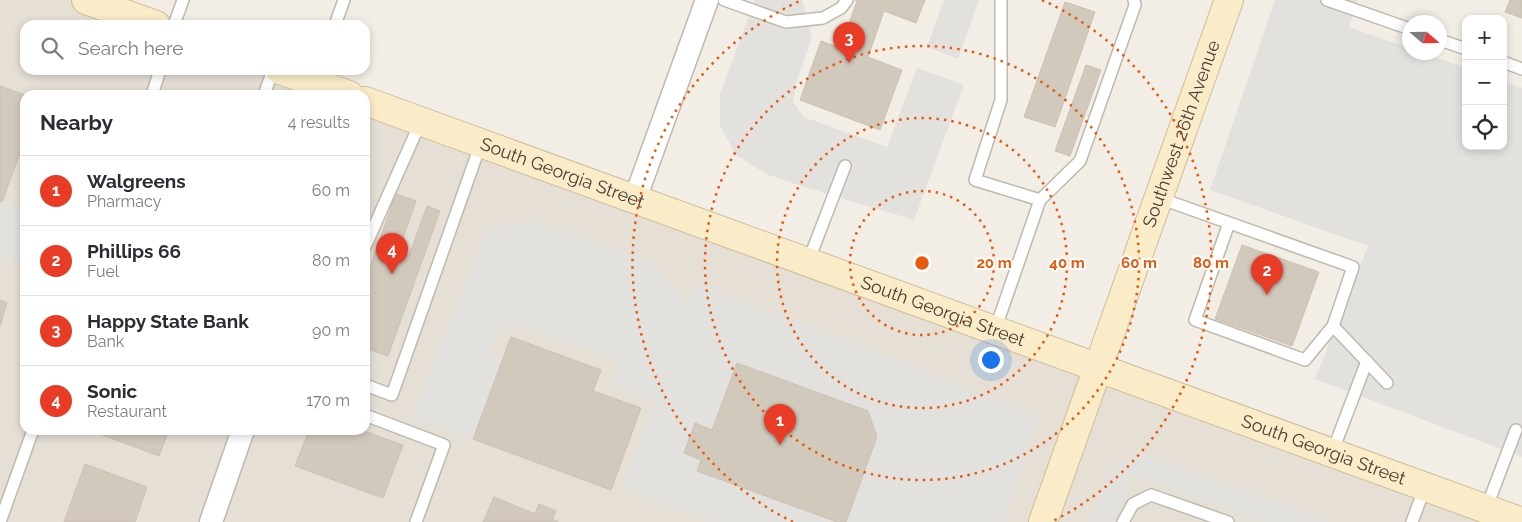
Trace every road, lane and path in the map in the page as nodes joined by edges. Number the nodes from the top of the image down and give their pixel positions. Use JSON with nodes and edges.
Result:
{"nodes":[{"id":1,"x":86,"y":0,"type":"edge"},
{"id":2,"x":183,"y":0,"type":"edge"},
{"id":3,"x":342,"y":0,"type":"edge"},
{"id":4,"x":707,"y":0,"type":"edge"},
{"id":5,"x":724,"y":0,"type":"edge"},
{"id":6,"x":847,"y":0,"type":"edge"},
{"id":7,"x":1000,"y":0,"type":"edge"},
{"id":8,"x":1134,"y":0,"type":"edge"},
{"id":9,"x":1229,"y":0,"type":"edge"},
{"id":10,"x":1327,"y":0,"type":"edge"},
{"id":11,"x":119,"y":6,"type":"edge"},
{"id":12,"x":146,"y":20,"type":"edge"},
{"id":13,"x":176,"y":20,"type":"edge"},
{"id":14,"x":336,"y":20,"type":"edge"},
{"id":15,"x":1402,"y":26,"type":"edge"},
{"id":16,"x":1447,"y":42,"type":"edge"},
{"id":17,"x":1462,"y":48,"type":"edge"},
{"id":18,"x":1507,"y":63,"type":"edge"},
{"id":19,"x":1522,"y":69,"type":"edge"},
{"id":20,"x":158,"y":75,"type":"edge"},
{"id":21,"x":271,"y":75,"type":"edge"},
{"id":22,"x":319,"y":77,"type":"edge"},
{"id":23,"x":154,"y":90,"type":"edge"},
{"id":24,"x":266,"y":90,"type":"edge"},
{"id":25,"x":341,"y":90,"type":"edge"},
{"id":26,"x":370,"y":103,"type":"edge"},
{"id":27,"x":421,"y":121,"type":"junction"},
{"id":28,"x":481,"y":143,"type":"junction"},
{"id":29,"x":845,"y":166,"type":"dead end"},
{"id":30,"x":1159,"y":198,"type":"junction"},
{"id":31,"x":635,"y":199,"type":"junction"},
{"id":32,"x":1040,"y":200,"type":"junction"},
{"id":33,"x":1230,"y":223,"type":"junction"},
{"id":34,"x":370,"y":236,"type":"edge"},
{"id":35,"x":808,"y":262,"type":"junction"},
{"id":36,"x":1333,"y":326,"type":"junction"},
{"id":37,"x":995,"y":330,"type":"junction"},
{"id":38,"x":1367,"y":361,"type":"junction"},
{"id":39,"x":1099,"y":368,"type":"junction"},
{"id":40,"x":1388,"y":383,"type":"dead end"},
{"id":41,"x":370,"y":387,"type":"edge"},
{"id":42,"x":370,"y":416,"type":"edge"},
{"id":43,"x":1516,"y":430,"type":"dead end"},
{"id":44,"x":31,"y":435,"type":"edge"},
{"id":45,"x":241,"y":435,"type":"edge"},
{"id":46,"x":1332,"y":453,"type":"junction"},
{"id":47,"x":1425,"y":487,"type":"junction"},
{"id":48,"x":1486,"y":509,"type":"junction"},
{"id":49,"x":0,"y":522,"type":"edge"},
{"id":50,"x":211,"y":522,"type":"edge"},
{"id":51,"x":416,"y":522,"type":"edge"},
{"id":52,"x":1043,"y":522,"type":"edge"},
{"id":53,"x":1124,"y":522,"type":"edge"},
{"id":54,"x":1228,"y":522,"type":"edge"},
{"id":55,"x":1412,"y":522,"type":"edge"},
{"id":56,"x":1522,"y":522,"type":"edge"}],
"edges":[{"from":1,"to":11,"type":"main road"},
{"from":2,"to":13,"type":"lane"},
{"from":3,"to":14,"type":"lane"},
{"from":4,"to":31,"type":"street"},
{"from":5,"to":6,"type":"lane"},
{"from":7,"to":32,"type":"lane"},
{"from":8,"to":32,"type":"lane"},
{"from":9,"to":30,"type":"main road","name":"Southwest 26th Avenue"},
{"from":10,"to":15,"type":"lane"},
{"from":11,"to":12,"type":"main road"},
{"from":16,"to":17,"type":"lane"},
{"from":18,"to":19,"type":"lane"},
{"from":20,"to":23,"type":"lane"},
{"from":21,"to":24,"type":"lane"},
{"from":22,"to":25,"type":"main road"},
{"from":26,"to":27,"type":"main road","name":"South Georgia Street"},
{"from":27,"to":28,"type":"main road","name":"South Georgia Street"},
{"from":27,"to":34,"type":"lane"},
{"from":28,"to":31,"type":"main road","name":"South Georgia Street"},
{"from":28,"to":41,"type":"lane"},
{"from":29,"to":35,"type":"lane"},
{"from":30,"to":33,"type":"lane"},
{"from":30,"to":39,"type":"main road","name":"Southwest 26th Avenue"},
{"from":31,"to":35,"type":"main road","name":"South Georgia Street"},
{"from":32,"to":37,"type":"lane"},
{"from":33,"to":36,"type":"lane"},
{"from":33,"to":36,"type":"lane"},
{"from":35,"to":37,"type":"main road","name":"South Georgia Street"},
{"from":36,"to":38,"type":"lane"},
{"from":37,"to":39,"type":"main road","name":"South Georgia Street"},
{"from":38,"to":40,"type":"lane"},
{"from":38,"to":46,"type":"lane"},
{"from":39,"to":46,"type":"main road","name":"South Georgia Street"},
{"from":39,"to":52,"type":"main road","name":"Southwest 26th Avenue"},
{"from":42,"to":51,"type":"lane"},
{"from":43,"to":48,"type":"lane"},
{"from":44,"to":49,"type":"lane"},
{"from":45,"to":50,"type":"street"},
{"from":46,"to":47,"type":"main road","name":"South Georgia Street"},
{"from":47,"to":48,"type":"main road","name":"South Georgia Street"},
{"from":47,"to":55,"type":"lane"},
{"from":48,"to":56,"type":"main road","name":"South Georgia Street"},
{"from":53,"to":54,"type":"lane"}]}
